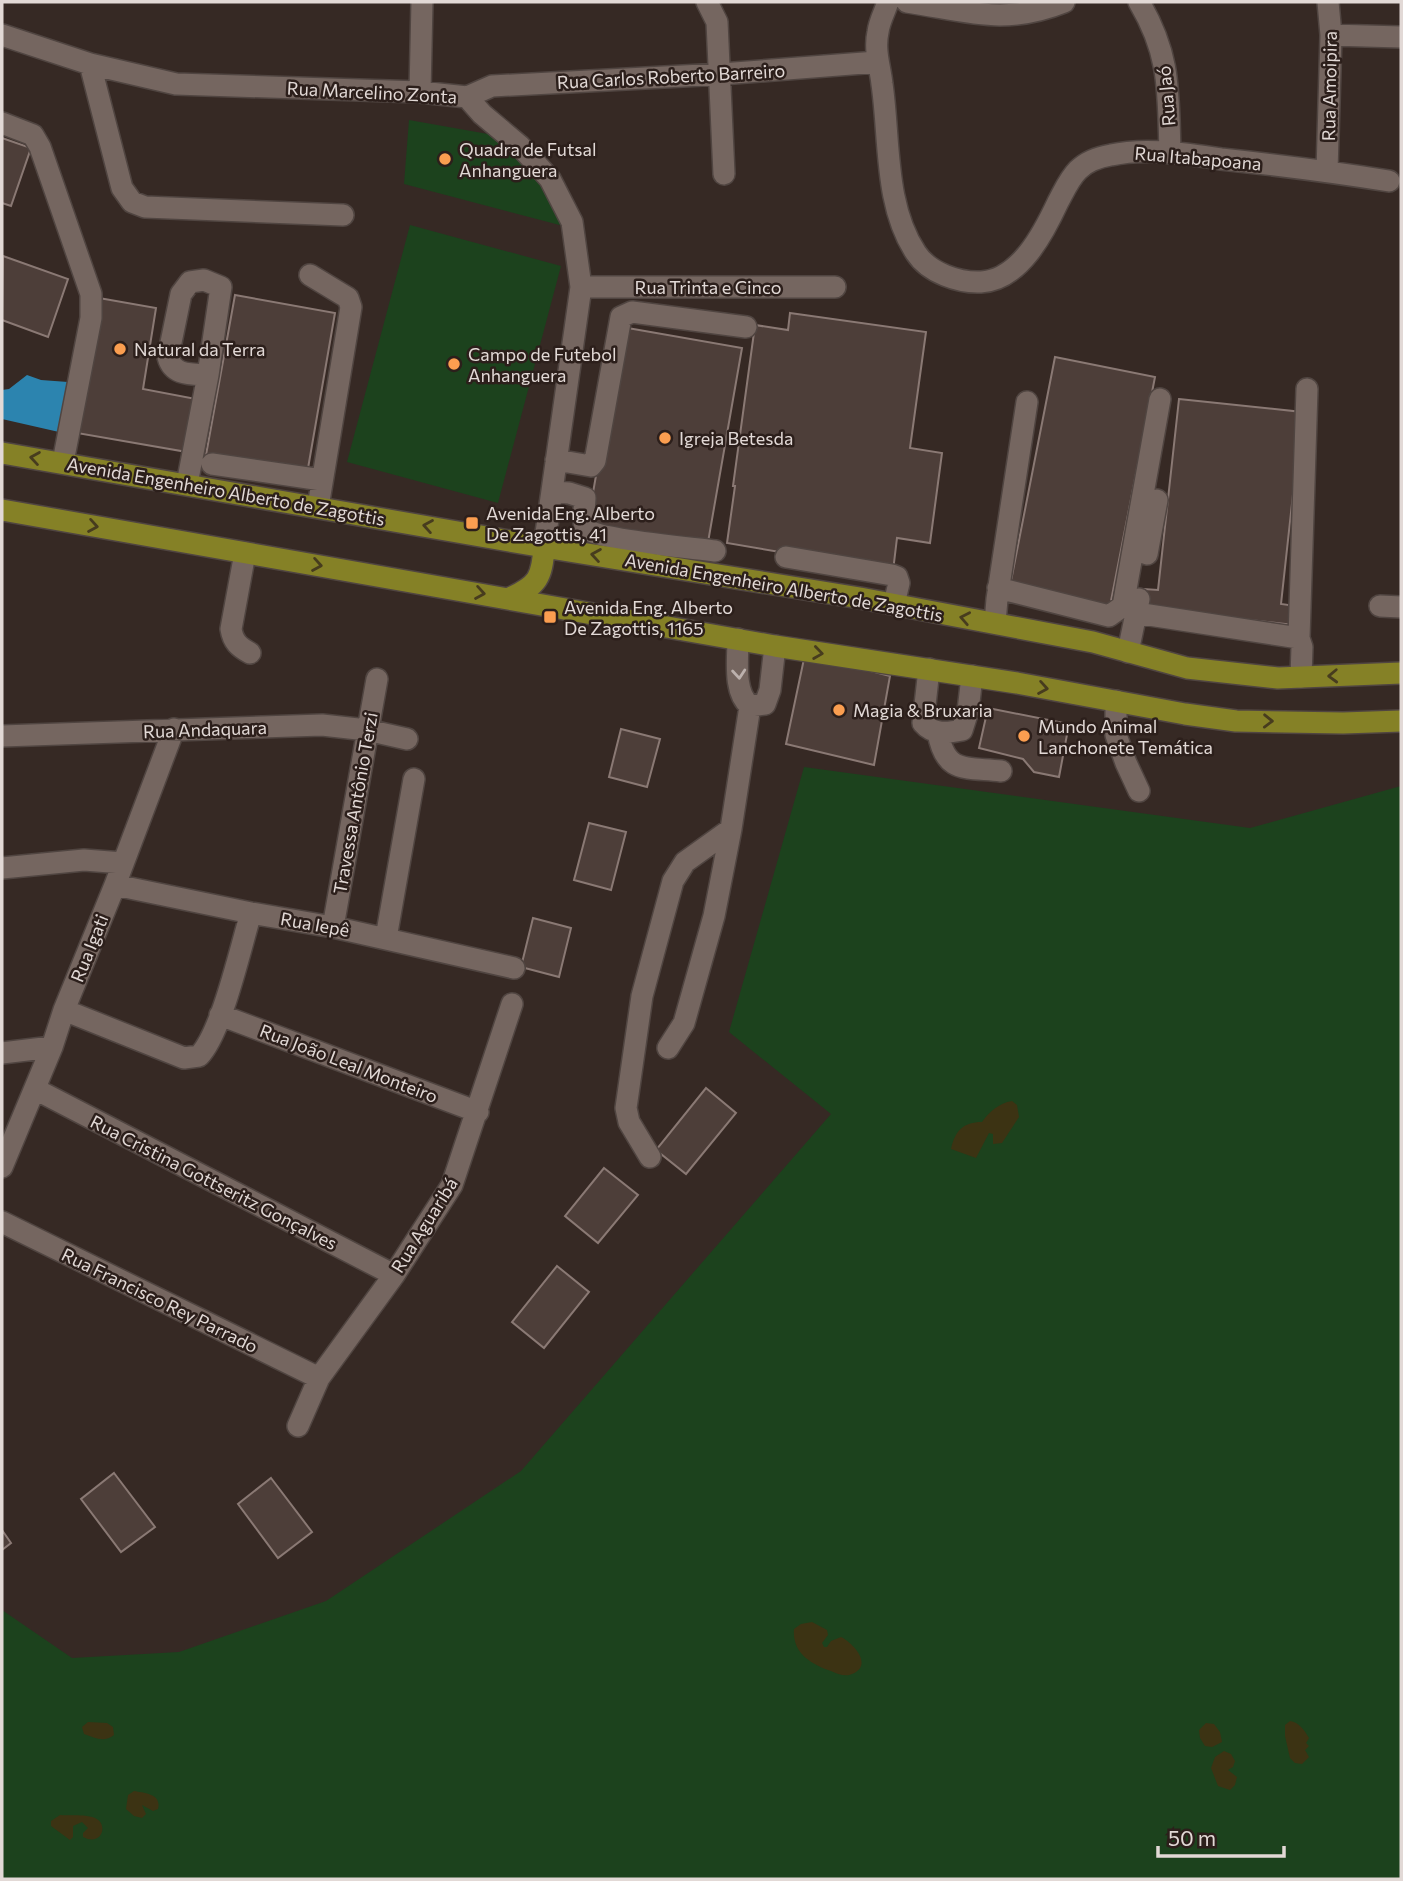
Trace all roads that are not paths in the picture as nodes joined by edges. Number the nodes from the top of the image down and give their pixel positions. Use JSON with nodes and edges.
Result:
{"nodes":[{"id":1,"x":422,"y":2,"type":"edge"},
{"id":2,"x":707,"y":2,"type":"edge"},
{"id":3,"x":888,"y":2,"type":"edge"},
{"id":4,"x":907,"y":2,"type":"edge"},
{"id":5,"x":1064,"y":2,"type":"edge"},
{"id":6,"x":1139,"y":2,"type":"edge"},
{"id":7,"x":1328,"y":2,"type":"edge"},
{"id":8,"x":2,"y":35,"type":"edge"},
{"id":9,"x":1331,"y":35,"type":"junction"},
{"id":10,"x":1401,"y":37,"type":"edge"},
{"id":11,"x":877,"y":62,"type":"junction"},
{"id":12,"x":90,"y":64,"type":"junction"},
{"id":13,"x":721,"y":74,"type":"junction"},
{"id":14,"x":421,"y":92,"type":"junction"},
{"id":15,"x":467,"y":97,"type":"junction"},
{"id":16,"x":2,"y":123,"type":"edge"},
{"id":17,"x":1170,"y":153,"type":"junction"},
{"id":18,"x":1327,"y":171,"type":"junction"},
{"id":19,"x":724,"y":174,"type":"dead end"},
{"id":20,"x":1389,"y":181,"type":"dead end"},
{"id":21,"x":343,"y":215,"type":"dead end"},
{"id":22,"x":310,"y":275,"type":"dead end"},
{"id":23,"x":581,"y":287,"type":"junction"},
{"id":24,"x":835,"y":287,"type":"dead end"},
{"id":25,"x":746,"y":327,"type":"dead end"},
{"id":26,"x":208,"y":375,"type":"dead end"},
{"id":27,"x":1307,"y":389,"type":"dead end"},
{"id":28,"x":1160,"y":399,"type":"dead end"},
{"id":29,"x":1027,"y":401,"type":"dead end"},
{"id":30,"x":2,"y":453,"type":"edge"},
{"id":31,"x":556,"y":460,"type":"junction"},
{"id":32,"x":63,"y":462,"type":"junction"},
{"id":33,"x":212,"y":464,"type":"dead end"},
{"id":34,"x":322,"y":480,"type":"junction"},
{"id":35,"x":187,"y":484,"type":"junction"},
{"id":36,"x":552,"y":492,"type":"junction"},
{"id":37,"x":1157,"y":500,"type":"dead end"},
{"id":38,"x":318,"y":507,"type":"junction"},
{"id":39,"x":2,"y":510,"type":"edge"},
{"id":40,"x":544,"y":547,"type":"junction"},
{"id":41,"x":715,"y":551,"type":"dead end"},
{"id":42,"x":245,"y":552,"type":"junction"},
{"id":43,"x":786,"y":556,"type":"dead end"},
{"id":44,"x":998,"y":588,"type":"junction"},
{"id":45,"x":510,"y":598,"type":"junction"},
{"id":46,"x":894,"y":604,"type":"junction"},
{"id":47,"x":1380,"y":606,"type":"dead end"},
{"id":48,"x":1401,"y":607,"type":"edge"},
{"id":49,"x":1136,"y":613,"type":"junction"},
{"id":50,"x":995,"y":623,"type":"junction"},
{"id":51,"x":1299,"y":638,"type":"junction"},
{"id":52,"x":738,"y":639,"type":"junction"},
{"id":53,"x":775,"y":646,"type":"junction"},
{"id":54,"x":1128,"y":652,"type":"junction"},
{"id":55,"x":250,"y":653,"type":"dead end"},
{"id":56,"x":929,"y":669,"type":"junction"},
{"id":57,"x":1401,"y":673,"type":"edge"},
{"id":58,"x":972,"y":676,"type":"junction"},
{"id":59,"x":1301,"y":677,"type":"junction"},
{"id":60,"x":377,"y":679,"type":"dead end"},
{"id":61,"x":1116,"y":701,"type":"junction"},
{"id":62,"x":750,"y":706,"type":"junction"},
{"id":63,"x":1401,"y":721,"type":"edge"},
{"id":64,"x":174,"y":729,"type":"junction"},
{"id":65,"x":367,"y":730,"type":"junction"},
{"id":66,"x":938,"y":732,"type":"junction"},
{"id":67,"x":2,"y":736,"type":"edge"},
{"id":68,"x":407,"y":739,"type":"dead end"},
{"id":69,"x":1001,"y":772,"type":"dead end"},
{"id":70,"x":414,"y":779,"type":"dead end"},
{"id":71,"x":1139,"y":791,"type":"dead end"},
{"id":72,"x":731,"y":829,"type":"junction"},
{"id":73,"x":123,"y":863,"type":"junction"},
{"id":74,"x":2,"y":867,"type":"edge"},
{"id":75,"x":115,"y":885,"type":"junction"},
{"id":76,"x":251,"y":913,"type":"junction"},
{"id":77,"x":333,"y":927,"type":"junction"},
{"id":78,"x":386,"y":938,"type":"junction"},
{"id":79,"x":514,"y":968,"type":"dead end"},
{"id":80,"x":512,"y":1004,"type":"dead end"},
{"id":81,"x":64,"y":1010,"type":"junction"},
{"id":82,"x":220,"y":1015,"type":"junction"},
{"id":83,"x":52,"y":1047,"type":"junction"},
{"id":84,"x":668,"y":1048,"type":"dead end"},
{"id":85,"x":2,"y":1053,"type":"edge"},
{"id":86,"x":35,"y":1089,"type":"junction"},
{"id":87,"x":478,"y":1112,"type":"junction"},
{"id":88,"x":649,"y":1157,"type":"dead end"},
{"id":89,"x":2,"y":1167,"type":"edge"},
{"id":90,"x":2,"y":1222,"type":"edge"},
{"id":91,"x":394,"y":1275,"type":"junction"},
{"id":92,"x":319,"y":1378,"type":"junction"},
{"id":93,"x":298,"y":1426,"type":"dead end"}],
"edges":[{"from":1,"to":14,"type":"street"},
{"from":2,"to":13,"type":"street"},
{"from":3,"to":11,"type":"street","name":"Rua Itabapoana"},
{"from":4,"to":5,"type":"street"},
{"from":6,"to":17,"type":"street","name":"Rua Jaó"},
{"from":7,"to":9,"type":"street","name":"Rua Amoipira"},
{"from":8,"to":12,"type":"street","name":"Rua Marcelino Zonta"},
{"from":9,"to":10,"type":"street"},
{"from":9,"to":18,"type":"street","name":"Rua Amoipira"},
{"from":11,"to":13,"type":"street","name":"Rua Carlos Roberto Barreiro"},
{"from":11,"to":17,"type":"street","name":"Rua Itabapoana"},
{"from":12,"to":14,"type":"street","name":"Rua Marcelino Zonta"},
{"from":12,"to":21,"type":"street"},
{"from":13,"to":15,"type":"street","name":"Rua Carlos Roberto Barreiro"},
{"from":13,"to":19,"type":"street"},
{"from":14,"to":15,"type":"street","name":"Rua Marcelino Zonta"},
{"from":15,"to":23,"type":"street","name":"Rua Marcelino Zonta"},
{"from":16,"to":32,"type":"street"},
{"from":17,"to":18,"type":"street","name":"Rua Itabapoana"},
{"from":18,"to":20,"type":"street","name":"Rua Itabapoana"},
{"from":22,"to":34,"type":"street"},
{"from":23,"to":24,"type":"street","name":"Rua Trinta e Cinco"},
{"from":23,"to":31,"type":"street","name":"Rua Marcelino Zonta"},
{"from":25,"to":31,"type":"street"},
{"from":26,"to":35,"type":"street"},
{"from":27,"to":51,"type":"street"},
{"from":28,"to":44,"type":"street"},
{"from":29,"to":44,"type":"street"},
{"from":32,"to":30,"type":"main road","name":"Avenida Engenheiro Alberto de Zagottis","one_way":true},
{"from":31,"to":36,"type":"street","name":"Rua Marcelino Zonta"},
{"from":32,"to":35,"type":"main road","name":"Avenida Engenheiro Alberto de Zagottis"},
{"from":33,"to":34,"type":"street"},
{"from":34,"to":38,"type":"street"},
{"from":35,"to":38,"type":"main road","name":"Avenida Engenheiro Alberto de Zagottis"},
{"from":36,"to":40,"type":"street","name":"Rua Marcelino Zonta"},
{"from":36,"to":41,"type":"street"},
{"from":37,"to":49,"type":"street"},
{"from":40,"to":38,"type":"main road","name":"Avenida Engenheiro Alberto de Zagottis","one_way":true},
{"from":39,"to":42,"type":"main road","one_way":true},
{"from":40,"to":45,"type":"main road"},
{"from":46,"to":40,"type":"main road","name":"Avenida Engenheiro Alberto de Zagottis","one_way":true},
{"from":42,"to":45,"type":"main road","one_way":true},
{"from":42,"to":55,"type":"street"},
{"from":43,"to":46,"type":"street"},
{"from":44,"to":50,"type":"street"},
{"from":45,"to":52,"type":"main road"},
{"from":50,"to":46,"type":"main road","name":"Avenida Engenheiro Alberto de Zagottis","one_way":true},
{"from":47,"to":48,"type":"street"},
{"from":49,"to":51,"type":"street"},
{"from":49,"to":54,"type":"street"},
{"from":50,"to":54,"type":"main road","name":"Avenida Engenheiro Alberto de Zagottis"},
{"from":51,"to":59,"type":"street"},
{"from":52,"to":53,"type":"main road"},
{"from":52,"to":62,"type":"street","one_way":true},
{"from":53,"to":56,"type":"main road","one_way":true},
{"from":53,"to":62,"type":"street"},
{"from":54,"to":59,"type":"main road","name":"Avenida Engenheiro Alberto de Zagottis"},
{"from":56,"to":58,"type":"main road"},
{"from":56,"to":66,"type":"street"},
{"from":57,"to":59,"type":"main road","name":"Avenida Engenheiro Alberto de Zagottis","one_way":true},
{"from":58,"to":61,"type":"main road","one_way":true},
{"from":58,"to":66,"type":"street"},
{"from":60,"to":65,"type":"street","name":"Travessa Antônio Terzi"},
{"from":61,"to":63,"type":"main road","one_way":true},
{"from":61,"to":71,"type":"street"},
{"from":62,"to":72,"type":"street"},
{"from":64,"to":65,"type":"street","name":"Rua Andaquara"},
{"from":64,"to":67,"type":"street","name":"Rua Andaquara"},
{"from":64,"to":73,"type":"street","name":"Rua Igati"},
{"from":65,"to":68,"type":"street","name":"Rua Andaquara"},
{"from":65,"to":77,"type":"street","name":"Travessa Antônio Terzi"},
{"from":66,"to":69,"type":"street"},
{"from":70,"to":78,"type":"street"},
{"from":72,"to":84,"type":"street"},
{"from":72,"to":88,"type":"street"},
{"from":73,"to":74,"type":"street"},
{"from":73,"to":75,"type":"street","name":"Rua Igati"},
{"from":75,"to":76,"type":"street","name":"Rua Iepê"},
{"from":75,"to":81,"type":"street","name":"Rua Igati"},
{"from":76,"to":77,"type":"street","name":"Rua Iepê"},
{"from":76,"to":82,"type":"street"},
{"from":77,"to":78,"type":"street","name":"Rua Iepê"},
{"from":78,"to":79,"type":"street","name":"Rua Iepê"},
{"from":80,"to":87,"type":"street","name":"Rua Aguaribá"},
{"from":81,"to":82,"type":"street"},
{"from":81,"to":83,"type":"street","name":"Rua Igati"},
{"from":82,"to":87,"type":"street","name":"Rua João Leal Monteiro"},
{"from":83,"to":85,"type":"street"},
{"from":83,"to":86,"type":"street","name":"Rua Igati"},
{"from":86,"to":89,"type":"street","name":"Rua Igati"},
{"from":86,"to":91,"type":"street","name":"Rua Cristina Gottseritz Gonçalves"},
{"from":87,"to":91,"type":"street","name":"Rua Aguaribá"},
{"from":90,"to":92,"type":"street","name":"Rua Francisco Rey Parrado"},
{"from":91,"to":92,"type":"street","name":"Rua Aguaribá"},
{"from":92,"to":93,"type":"street","name":"Rua Aguaribá"}]}
